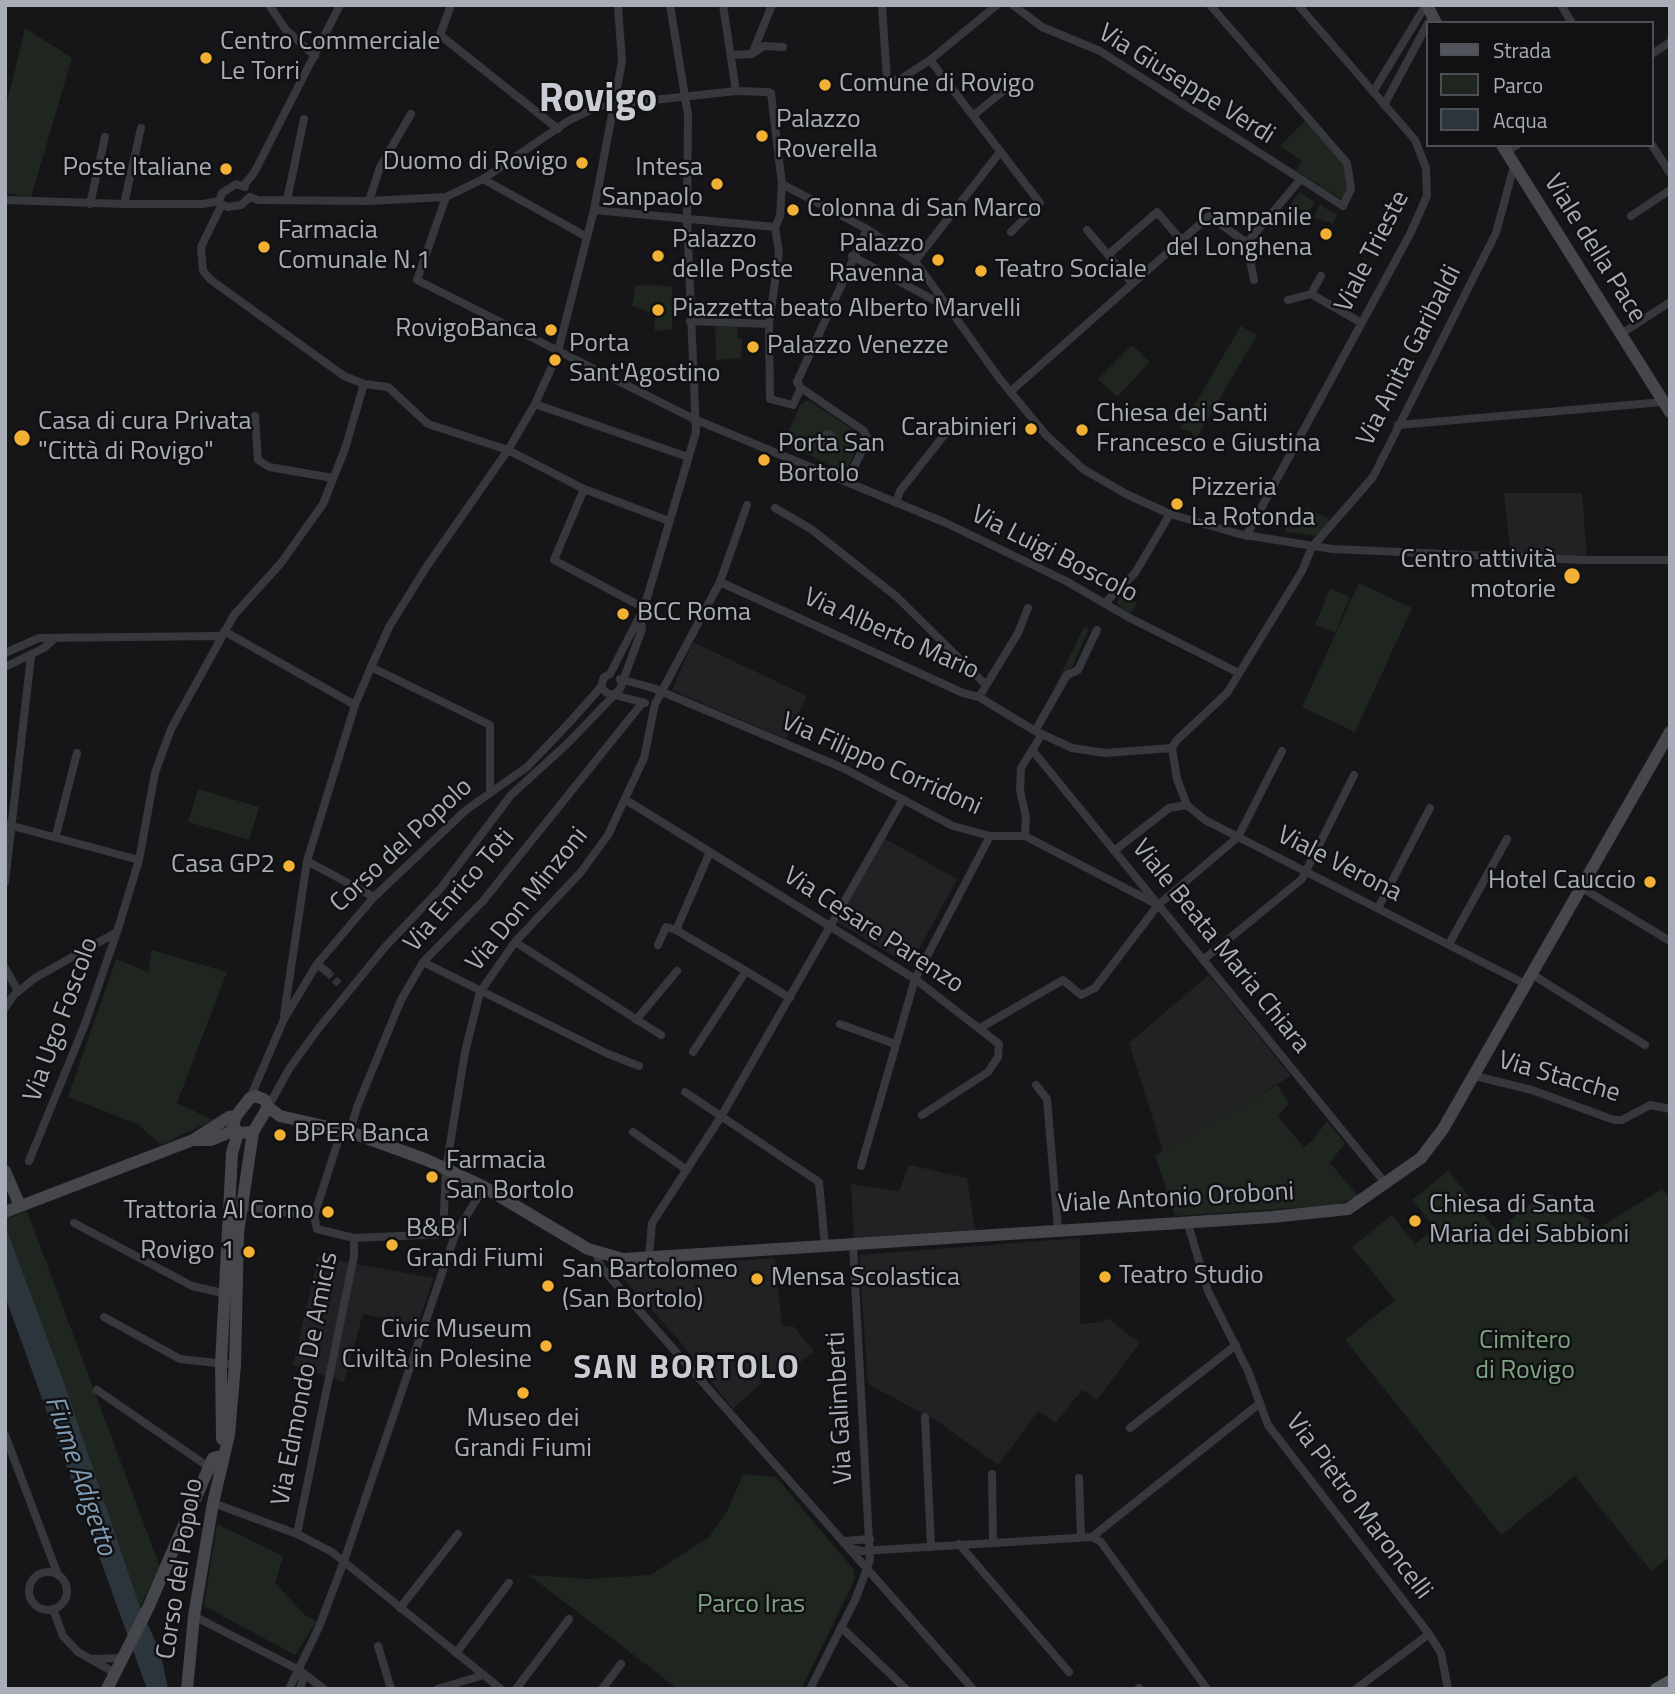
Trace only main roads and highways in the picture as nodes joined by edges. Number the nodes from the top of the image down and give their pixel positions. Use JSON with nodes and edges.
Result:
{"nodes":[{"id":1,"x":1670,"y":1681,"type":"edge"},
{"id":2,"x":1656,"y":1689,"type":"edge"}],
"edges":[{"from":1,"to":2,"type":"main road"}]}
